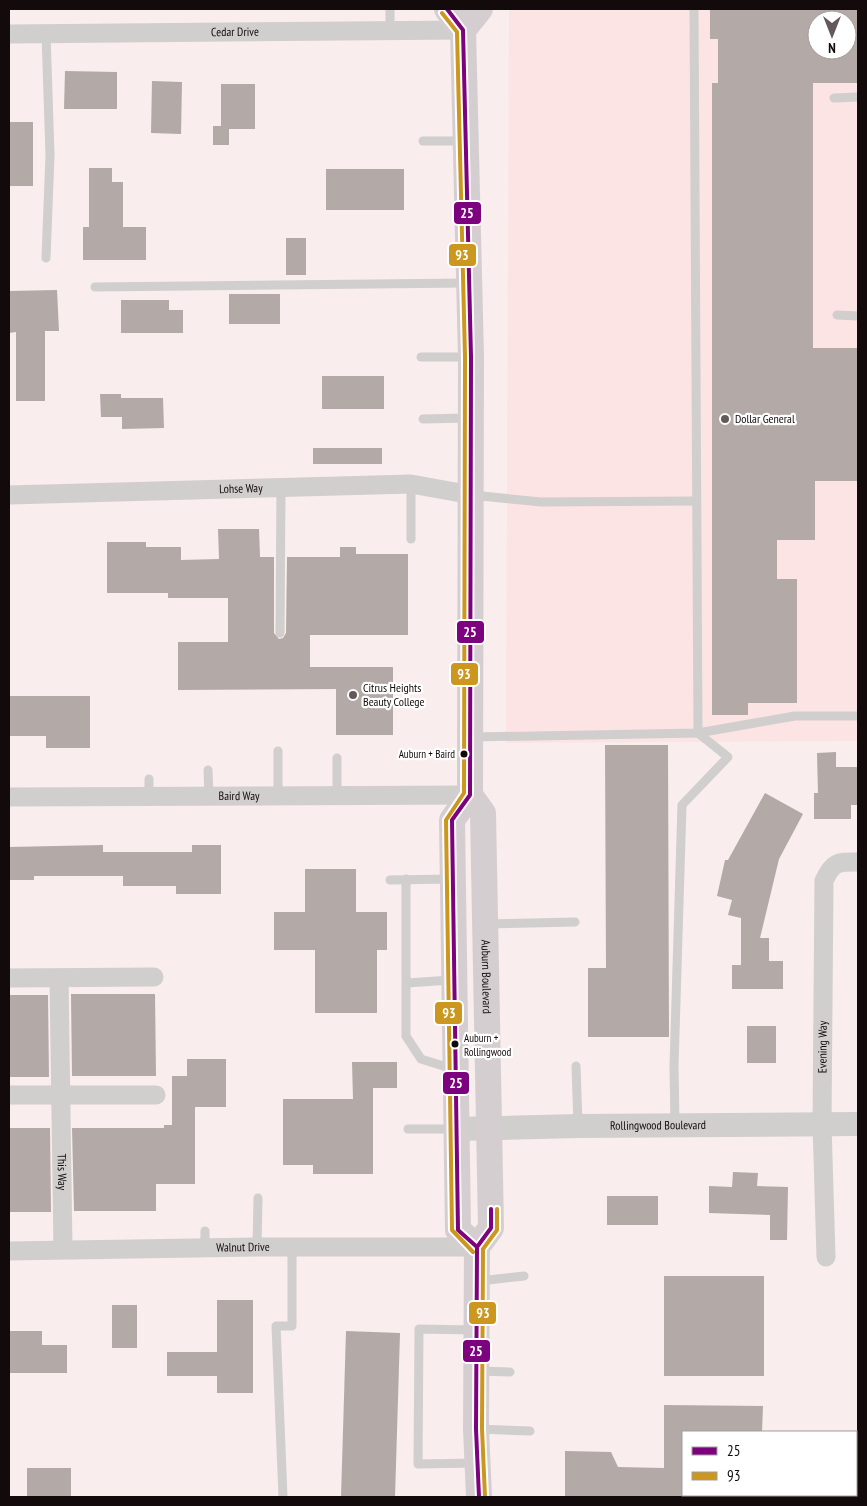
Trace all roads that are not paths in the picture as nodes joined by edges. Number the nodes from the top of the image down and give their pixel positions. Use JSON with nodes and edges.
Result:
{"nodes":[{"id":1,"x":390,"y":9,"type":"edge"},
{"id":2,"x":448,"y":9,"type":"edge"},
{"id":3,"x":480,"y":9,"type":"edge"},
{"id":4,"x":694,"y":9,"type":"edge"},
{"id":5,"x":390,"y":30,"type":"junction"},
{"id":6,"x":463,"y":30,"type":"junction"},
{"id":7,"x":9,"y":34,"type":"edge"},
{"id":8,"x":46,"y":34,"type":"junction"},
{"id":9,"x":858,"y":97,"type":"edge"},
{"id":10,"x":834,"y":98,"type":"dead end"},
{"id":11,"x":466,"y":140,"type":"junction"},
{"id":12,"x":423,"y":141,"type":"dead end"},
{"id":13,"x":46,"y":258,"type":"dead end"},
{"id":14,"x":469,"y":284,"type":"junction"},
{"id":15,"x":95,"y":287,"type":"dead end"},
{"id":16,"x":837,"y":315,"type":"dead end"},
{"id":17,"x":858,"y":316,"type":"edge"},
{"id":18,"x":421,"y":357,"type":"dead end"},
{"id":19,"x":471,"y":357,"type":"junction"},
{"id":20,"x":471,"y":418,"type":"junction"},
{"id":21,"x":423,"y":419,"type":"dead end"},
{"id":22,"x":411,"y":484,"type":"junction"},
{"id":23,"x":282,"y":487,"type":"junction"},
{"id":24,"x":9,"y":495,"type":"edge"},
{"id":25,"x":472,"y":495,"type":"junction"},
{"id":26,"x":696,"y":501,"type":"junction"},
{"id":27,"x":412,"y":540,"type":"dead end"},
{"id":28,"x":280,"y":633,"type":"dead end"},
{"id":29,"x":858,"y":716,"type":"edge"},
{"id":30,"x":698,"y":733,"type":"junction"},
{"id":31,"x":472,"y":737,"type":"junction"},
{"id":32,"x":278,"y":752,"type":"dead end"},
{"id":33,"x":337,"y":758,"type":"dead end"},
{"id":34,"x":208,"y":770,"type":"dead end"},
{"id":35,"x":470,"y":795,"type":"junction"},
{"id":36,"x":337,"y":796,"type":"junction"},
{"id":37,"x":9,"y":797,"type":"edge"},
{"id":38,"x":209,"y":798,"type":"junction"},
{"id":39,"x":278,"y":798,"type":"junction"},
{"id":40,"x":858,"y":862,"type":"edge"},
{"id":41,"x":453,"y":879,"type":"junction"},
{"id":42,"x":390,"y":880,"type":"dead end"},
{"id":43,"x":406,"y":880,"type":"junction"},
{"id":44,"x":575,"y":922,"type":"dead end"},
{"id":45,"x":485,"y":924,"type":"junction"},
{"id":46,"x":154,"y":977,"type":"dead end"},
{"id":47,"x":9,"y":978,"type":"edge"},
{"id":48,"x":59,"y":978,"type":"junction"},
{"id":49,"x":453,"y":980,"type":"junction"},
{"id":50,"x":407,"y":983,"type":"junction"},
{"id":51,"x":576,"y":1066,"type":"dead end"},
{"id":52,"x":455,"y":1070,"type":"junction"},
{"id":53,"x":9,"y":1095,"type":"edge"},
{"id":54,"x":62,"y":1095,"type":"junction"},
{"id":55,"x":156,"y":1095,"type":"dead end"},
{"id":56,"x":822,"y":1124,"type":"junction"},
{"id":57,"x":858,"y":1124,"type":"edge"},
{"id":58,"x":675,"y":1125,"type":"junction"},
{"id":59,"x":578,"y":1126,"type":"junction"},
{"id":60,"x":490,"y":1128,"type":"junction"},
{"id":61,"x":408,"y":1129,"type":"dead end"},
{"id":62,"x":457,"y":1129,"type":"junction"},
{"id":63,"x":258,"y":1198,"type":"dead end"},
{"id":64,"x":256,"y":1246,"type":"junction"},
{"id":65,"x":292,"y":1246,"type":"junction"},
{"id":66,"x":477,"y":1247,"type":"junction"},
{"id":67,"x":63,"y":1249,"type":"junction"},
{"id":68,"x":9,"y":1250,"type":"edge"},
{"id":69,"x":826,"y":1257,"type":"dead end"},
{"id":70,"x":524,"y":1276,"type":"dead end"},
{"id":71,"x":476,"y":1282,"type":"junction"},
{"id":72,"x":476,"y":1330,"type":"junction"},
{"id":73,"x":476,"y":1370,"type":"junction"},
{"id":74,"x":510,"y":1372,"type":"dead end"},
{"id":75,"x":476,"y":1429,"type":"junction"},
{"id":76,"x":530,"y":1431,"type":"dead end"},
{"id":77,"x":477,"y":1463,"type":"junction"},
{"id":78,"x":283,"y":1497,"type":"edge"},
{"id":79,"x":479,"y":1497,"type":"edge"}],
"edges":[{"from":1,"to":5,"type":"lane"},
{"from":2,"to":6,"type":"main road"},
{"from":3,"to":6,"type":"main road"},
{"from":4,"to":26,"type":"lane"},
{"from":5,"to":6,"type":"street","name":"Cedar Drive"},
{"from":5,"to":8,"type":"street","name":"Cedar Drive"},
{"from":6,"to":11,"type":"main road"},
{"from":7,"to":8,"type":"street","name":"Cedar Drive"},
{"from":8,"to":13,"type":"lane"},
{"from":9,"to":10,"type":"lane"},
{"from":11,"to":12,"type":"lane"},
{"from":11,"to":14,"type":"main road"},
{"from":14,"to":15,"type":"lane"},
{"from":14,"to":19,"type":"main road"},
{"from":16,"to":17,"type":"lane"},
{"from":18,"to":19,"type":"lane"},
{"from":19,"to":20,"type":"main road"},
{"from":20,"to":21,"type":"lane"},
{"from":20,"to":25,"type":"main road"},
{"from":22,"to":23,"type":"street","name":"Lohse Way"},
{"from":22,"to":25,"type":"street","name":"Lohse Way"},
{"from":22,"to":27,"type":"lane"},
{"from":23,"to":24,"type":"street","name":"Lohse Way"},
{"from":23,"to":28,"type":"lane"},
{"from":25,"to":26,"type":"lane"},
{"from":25,"to":31,"type":"main road"},
{"from":26,"to":30,"type":"lane"},
{"from":29,"to":30,"type":"lane"},
{"from":30,"to":31,"type":"lane"},
{"from":30,"to":58,"type":"lane"},
{"from":31,"to":35,"type":"main road"},
{"from":32,"to":39,"type":"lane"},
{"from":33,"to":36,"type":"lane"},
{"from":34,"to":38,"type":"lane"},
{"from":35,"to":36,"type":"street","name":"Baird Way"},
{"from":35,"to":41,"type":"main road"},
{"from":35,"to":45,"type":"main road","name":"Auburn Boulevard"},
{"from":36,"to":39,"type":"street","name":"Baird Way"},
{"from":37,"to":38,"type":"street","name":"Baird Way"},
{"from":38,"to":39,"type":"street","name":"Baird Way"},
{"from":40,"to":56,"type":"street","name":"Evening Way"},
{"from":41,"to":43,"type":"lane"},
{"from":41,"to":49,"type":"main road"},
{"from":42,"to":43,"type":"lane"},
{"from":43,"to":50,"type":"lane"},
{"from":44,"to":45,"type":"lane"},
{"from":45,"to":60,"type":"main road","name":"Auburn Boulevard"},
{"from":46,"to":48,"type":"street"},
{"from":47,"to":48,"type":"street"},
{"from":48,"to":54,"type":"street","name":"This Way"},
{"from":49,"to":50,"type":"lane"},
{"from":49,"to":52,"type":"main road"},
{"from":50,"to":52,"type":"lane"},
{"from":51,"to":59,"type":"lane"},
{"from":52,"to":62,"type":"main road"},
{"from":53,"to":54,"type":"street"},
{"from":54,"to":55,"type":"street"},
{"from":54,"to":67,"type":"street","name":"This Way"},
{"from":56,"to":57,"type":"street","name":"Rollingwood Boulevard"},
{"from":56,"to":58,"type":"street","name":"Rollingwood Boulevard"},
{"from":56,"to":69,"type":"street","name":"Evening Way"},
{"from":58,"to":59,"type":"street","name":"Rollingwood Boulevard"},
{"from":59,"to":60,"type":"street","name":"Rollingwood Boulevard"},
{"from":60,"to":62,"type":"street","name":"Rollingwood Boulevard"},
{"from":60,"to":66,"type":"main road","name":"Auburn Boulevard"},
{"from":61,"to":62,"type":"lane"},
{"from":62,"to":66,"type":"main road"},
{"from":63,"to":64,"type":"lane"},
{"from":64,"to":65,"type":"street","name":"Walnut Drive"},
{"from":64,"to":67,"type":"street","name":"Walnut Drive"},
{"from":65,"to":66,"type":"street","name":"Walnut Drive"},
{"from":65,"to":78,"type":"lane"},
{"from":66,"to":71,"type":"main road"},
{"from":67,"to":68,"type":"street","name":"Walnut Drive"},
{"from":70,"to":71,"type":"lane"},
{"from":71,"to":72,"type":"main road"},
{"from":72,"to":73,"type":"main road"},
{"from":72,"to":77,"type":"lane"},
{"from":73,"to":74,"type":"lane"},
{"from":73,"to":75,"type":"main road"},
{"from":75,"to":76,"type":"lane"},
{"from":75,"to":77,"type":"main road"},
{"from":77,"to":79,"type":"main road"}]}
